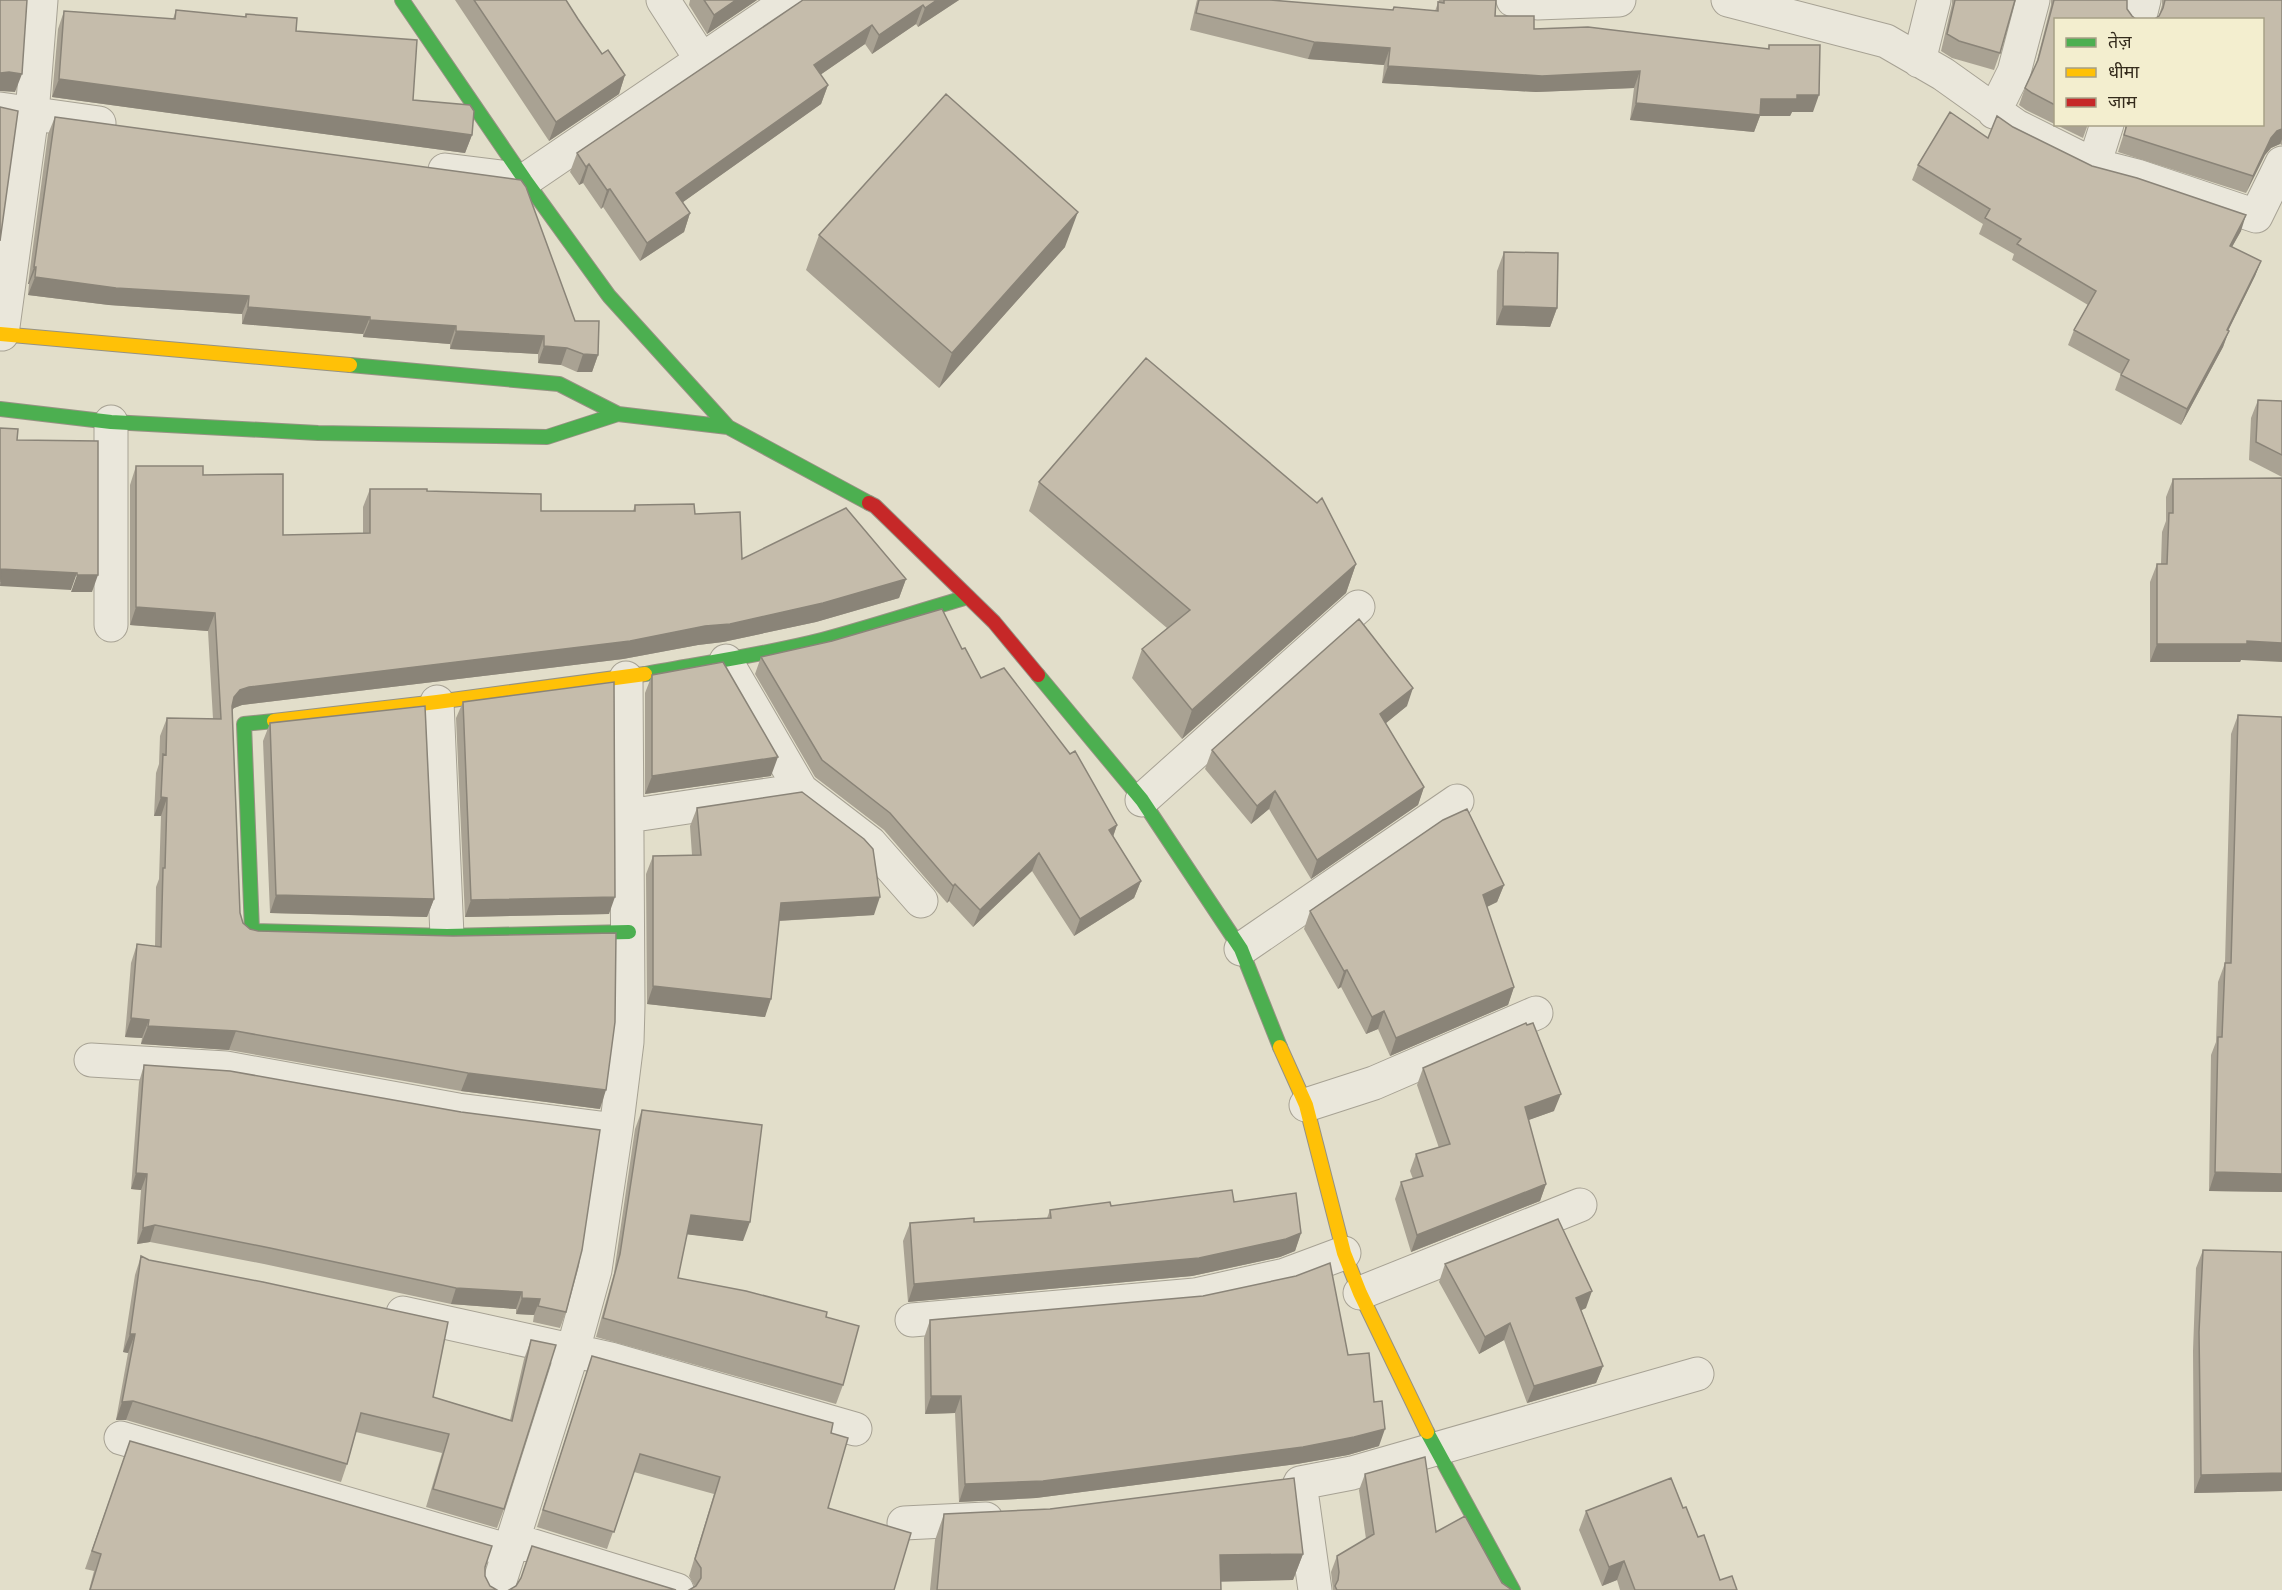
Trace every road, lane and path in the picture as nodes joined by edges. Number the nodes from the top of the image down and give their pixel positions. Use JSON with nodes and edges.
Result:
{"nodes":[{"id":1,"x":41,"y":0,"type":"edge"},
{"id":2,"x":402,"y":0,"type":"edge"},
{"id":3,"x":663,"y":0,"type":"edge"},
{"id":4,"x":790,"y":0,"type":"edge"},
{"id":5,"x":1619,"y":0,"type":"edge"},
{"id":6,"x":1728,"y":0,"type":"edge"},
{"id":7,"x":1934,"y":0,"type":"edge"},
{"id":8,"x":2033,"y":0,"type":"edge"},
{"id":9,"x":2144,"y":0,"type":"edge"},
{"id":10,"x":1529,"y":1,"type":"edge"},
{"id":11,"x":2140,"y":18,"type":"edge"},
{"id":12,"x":701,"y":59,"type":"junction"},
{"id":13,"x":1919,"y":61,"type":"junction"},
{"id":14,"x":0,"y":108,"type":"edge"},
{"id":15,"x":1995,"y":112,"type":"junction"},
{"id":16,"x":32,"y":114,"type":"junction"},
{"id":17,"x":2106,"y":126,"type":"edge"},
{"id":18,"x":126,"y":127,"type":"edge"},
{"id":19,"x":2282,"y":163,"type":"edge"},
{"id":20,"x":2094,"y":165,"type":"junction"},
{"id":21,"x":419,"y":166,"type":"edge"},
{"id":22,"x":525,"y":180,"type":"junction"},
{"id":23,"x":1,"y":334,"type":"edge"},
{"id":24,"x":0,"y":410,"type":"edge"},
{"id":25,"x":618,"y":414,"type":"junction"},
{"id":26,"x":111,"y":422,"type":"junction"},
{"id":27,"x":728,"y":427,"type":"junction"},
{"id":28,"x":968,"y":597,"type":"junction"},
{"id":29,"x":1358,"y":608,"type":"dead end"},
{"id":30,"x":111,"y":625,"type":"dead end"},
{"id":31,"x":726,"y":661,"type":"junction"},
{"id":32,"x":626,"y":678,"type":"junction"},
{"id":33,"x":437,"y":702,"type":"junction"},
{"id":34,"x":801,"y":790,"type":"junction"},
{"id":35,"x":1142,"y":800,"type":"junction"},
{"id":36,"x":1457,"y":801,"type":"dead end"},
{"id":37,"x":628,"y":816,"type":"junction"},
{"id":38,"x":921,"y":901,"type":"dead end"},
{"id":39,"x":629,"y":932,"type":"junction"},
{"id":40,"x":447,"y":936,"type":"junction"},
{"id":41,"x":1241,"y":949,"type":"junction"},
{"id":42,"x":1536,"y":1013,"type":"dead end"},
{"id":43,"x":91,"y":1060,"type":"dead end"},
{"id":44,"x":1306,"y":1105,"type":"junction"},
{"id":45,"x":616,"y":1130,"type":"junction"},
{"id":46,"x":1580,"y":1205,"type":"dead end"},
{"id":47,"x":1344,"y":1253,"type":"junction"},
{"id":48,"x":1360,"y":1293,"type":"junction"},
{"id":49,"x":375,"y":1307,"type":"edge"},
{"id":50,"x":912,"y":1320,"type":"dead end"},
{"id":51,"x":573,"y":1350,"type":"junction"},
{"id":52,"x":1697,"y":1374,"type":"dead end"},
{"id":53,"x":855,"y":1430,"type":"dead end"},
{"id":54,"x":121,"y":1438,"type":"dead end"},
{"id":55,"x":1435,"y":1450,"type":"junction"},
{"id":56,"x":1300,"y":1483,"type":"junction"},
{"id":57,"x":1266,"y":1488,"type":"edge"},
{"id":58,"x":1016,"y":1518,"type":"edge"},
{"id":59,"x":904,"y":1523,"type":"dead end"},
{"id":60,"x":512,"y":1546,"type":"junction"},
{"id":61,"x":497,"y":1590,"type":"edge"},
{"id":62,"x":677,"y":1590,"type":"edge"},
{"id":63,"x":1315,"y":1590,"type":"edge"},
{"id":64,"x":1513,"y":1590,"type":"edge"}],
"edges":[{"from":1,"to":16,"type":"street"},
{"from":2,"to":22,"type":"street"},
{"from":3,"to":12,"type":"street"},
{"from":4,"to":12,"type":"street"},
{"from":5,"to":10,"type":"street"},
{"from":6,"to":13,"type":"street"},
{"from":7,"to":13,"type":"street"},
{"from":8,"to":15,"type":"street"},
{"from":9,"to":11,"type":"street"},
{"from":12,"to":22,"type":"street"},
{"from":13,"to":15,"type":"street"},
{"from":14,"to":16,"type":"street"},
{"from":15,"to":20,"type":"street"},
{"from":16,"to":18,"type":"street"},
{"from":16,"to":23,"type":"street"},
{"from":17,"to":20,"type":"street"},
{"from":19,"to":20,"type":"street"},
{"from":21,"to":22,"type":"street"},
{"from":22,"to":27,"type":"street"},
{"from":23,"to":25,"type":"street"},
{"from":24,"to":26,"type":"street"},
{"from":25,"to":26,"type":"street"},
{"from":25,"to":27,"type":"street"},
{"from":26,"to":30,"type":"street"},
{"from":27,"to":28,"type":"street"},
{"from":28,"to":31,"type":"street"},
{"from":28,"to":35,"type":"street"},
{"from":29,"to":35,"type":"street"},
{"from":31,"to":32,"type":"street"},
{"from":31,"to":34,"type":"street"},
{"from":32,"to":33,"type":"street"},
{"from":32,"to":37,"type":"street"},
{"from":33,"to":40,"type":"street"},
{"from":33,"to":40,"type":"street"},
{"from":34,"to":37,"type":"street"},
{"from":34,"to":38,"type":"street"},
{"from":35,"to":41,"type":"street"},
{"from":36,"to":41,"type":"street"},
{"from":37,"to":39,"type":"street"},
{"from":39,"to":40,"type":"street"},
{"from":39,"to":45,"type":"street"},
{"from":41,"to":44,"type":"street"},
{"from":42,"to":44,"type":"street"},
{"from":43,"to":45,"type":"street"},
{"from":44,"to":47,"type":"street"},
{"from":45,"to":51,"type":"street"},
{"from":46,"to":48,"type":"street"},
{"from":47,"to":48,"type":"street"},
{"from":47,"to":50,"type":"street"},
{"from":48,"to":55,"type":"street"},
{"from":49,"to":51,"type":"street"},
{"from":51,"to":53,"type":"street"},
{"from":51,"to":60,"type":"street"},
{"from":52,"to":55,"type":"street"},
{"from":54,"to":60,"type":"street"},
{"from":55,"to":56,"type":"street"},
{"from":55,"to":64,"type":"street"},
{"from":56,"to":57,"type":"street"},
{"from":56,"to":63,"type":"street"},
{"from":58,"to":59,"type":"street"},
{"from":60,"to":61,"type":"street"},
{"from":60,"to":62,"type":"street"}]}
